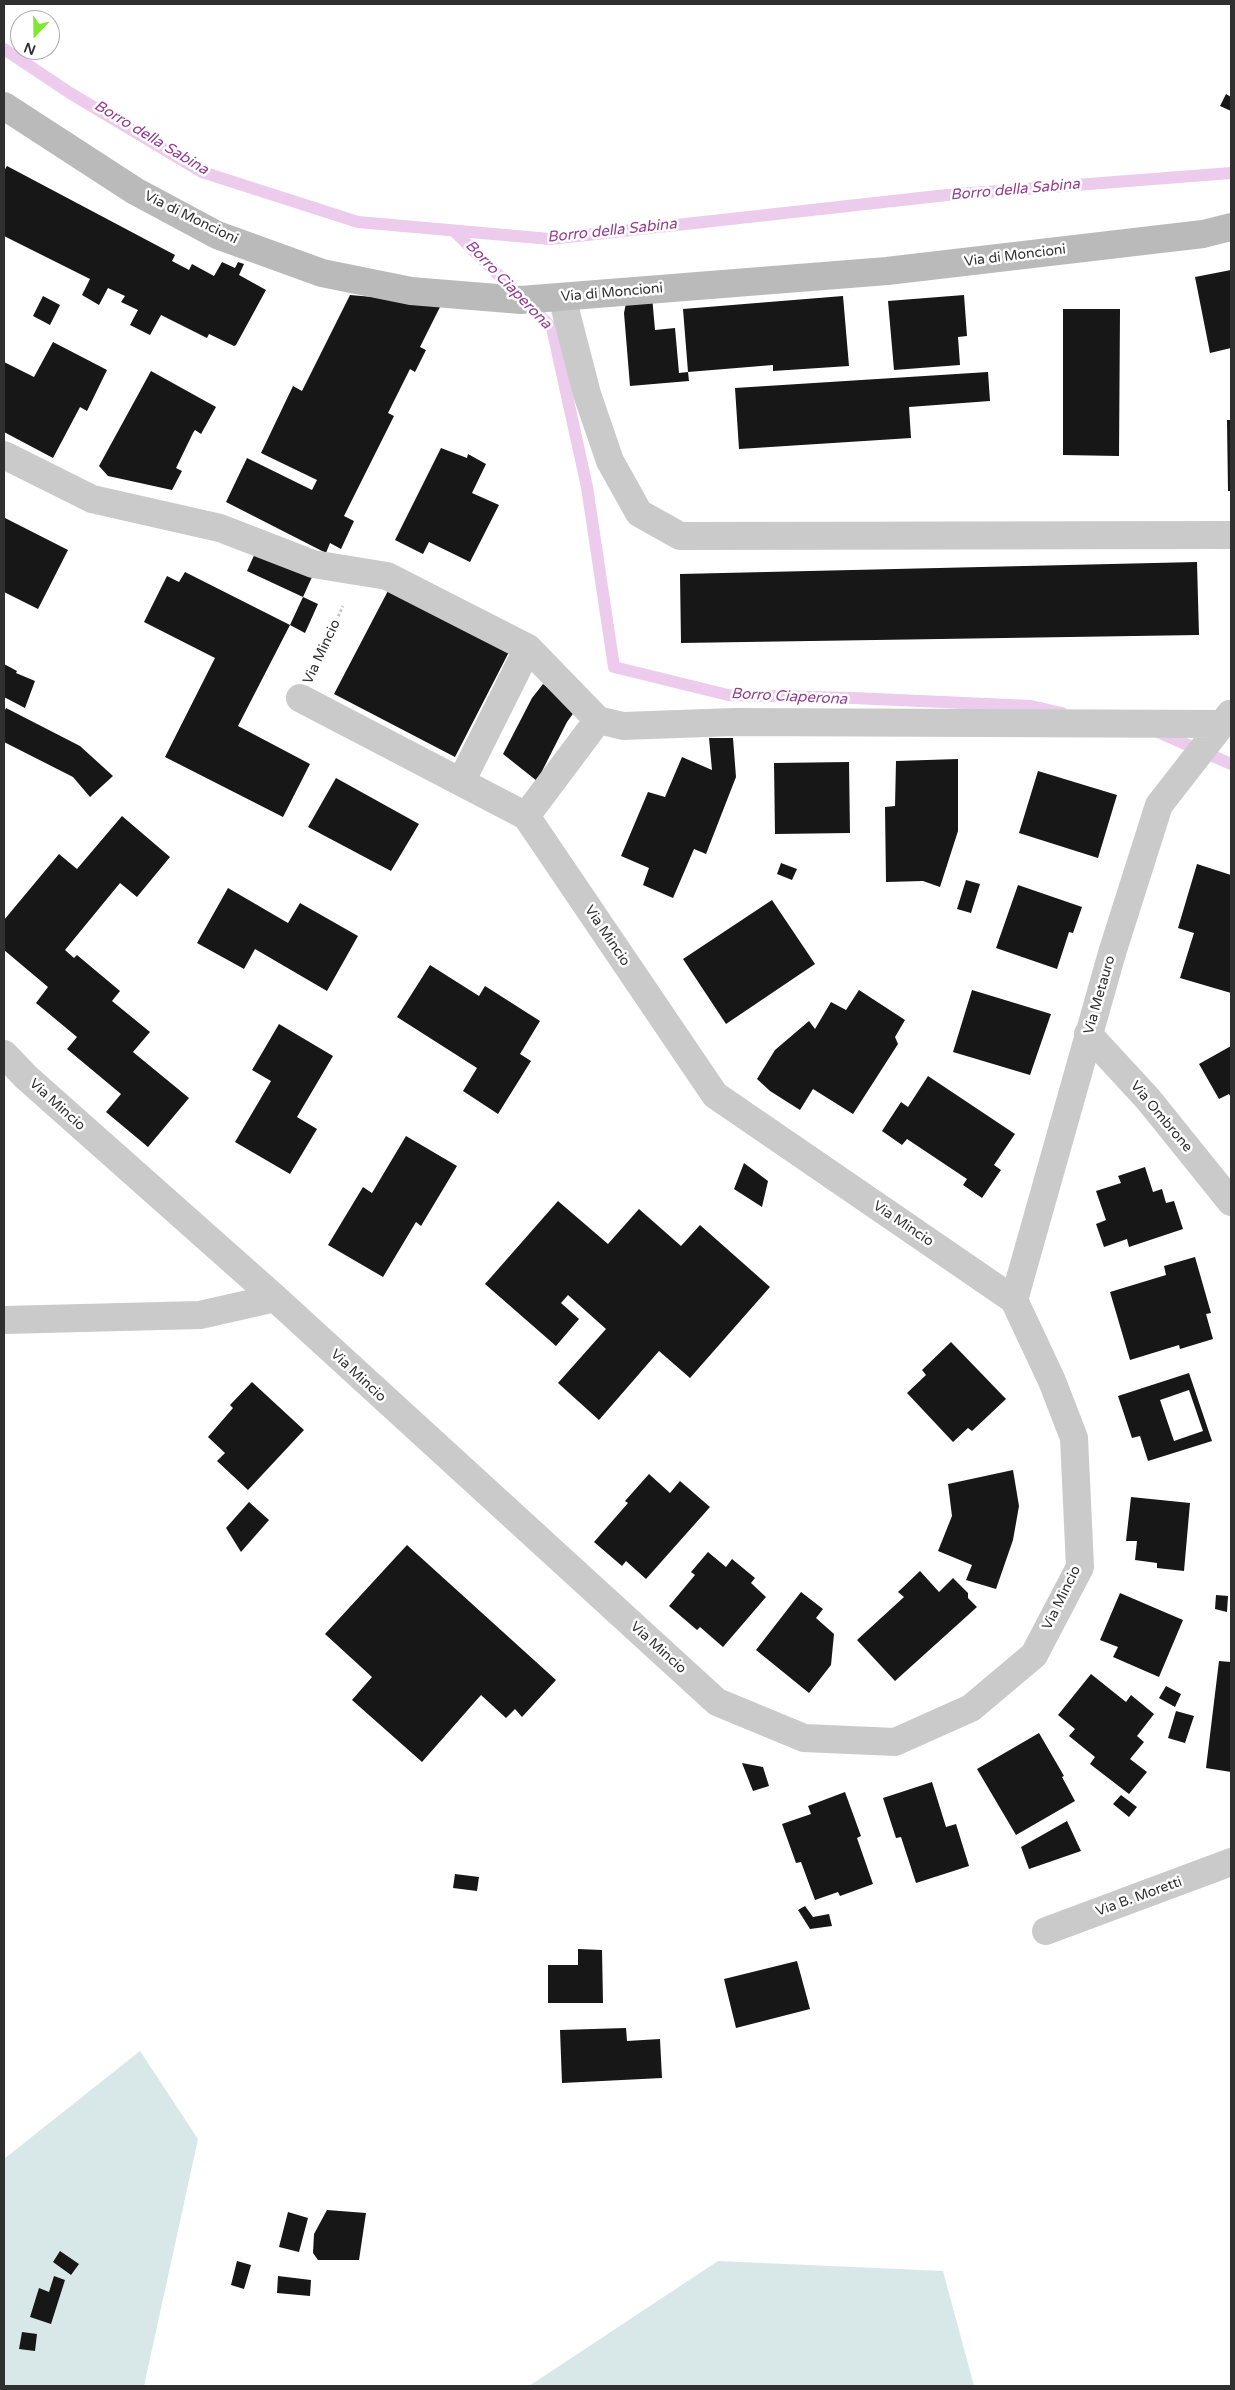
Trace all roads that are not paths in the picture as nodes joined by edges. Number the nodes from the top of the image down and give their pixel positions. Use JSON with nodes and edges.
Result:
{"nodes":[{"id":1,"x":4,"y":106,"type":"edge"},
{"id":2,"x":1231,"y":227,"type":"edge"},
{"id":3,"x":562,"y":297,"type":"junction"},
{"id":4,"x":4,"y":455,"type":"edge"},
{"id":5,"x":1231,"y":535,"type":"edge"},
{"id":6,"x":528,"y":648,"type":"junction"},
{"id":7,"x":300,"y":698,"type":"road end"},
{"id":8,"x":598,"y":720,"type":"junction"},
{"id":9,"x":1223,"y":724,"type":"edge"},
{"id":10,"x":460,"y":782,"type":"junction"},
{"id":11,"x":526,"y":816,"type":"junction"},
{"id":12,"x":1088,"y":1034,"type":"junction"},
{"id":13,"x":4,"y":1054,"type":"edge"},
{"id":14,"x":1231,"y":1202,"type":"edge"},
{"id":15,"x":275,"y":1298,"type":"junction"},
{"id":16,"x":1014,"y":1300,"type":"junction"},
{"id":17,"x":4,"y":1320,"type":"edge"},
{"id":18,"x":1231,"y":1862,"type":"edge"},
{"id":19,"x":1046,"y":1931,"type":"dead end"}],
"edges":[{"from":1,"to":3,"type":"street","name":"Via di Moncioni"},
{"from":2,"to":3,"type":"street","name":"Via di Moncioni"},
{"from":3,"to":5,"type":"street"},
{"from":4,"to":6,"type":"street"},
{"from":6,"to":8,"type":"street"},
{"from":6,"to":10,"type":"street"},
{"from":7,"to":10,"type":"street","name":"Via Mincio"},
{"from":8,"to":9,"type":"street"},
{"from":8,"to":11,"type":"street"},
{"from":9,"to":12,"type":"street","name":"Via Metauro"},
{"from":10,"to":11,"type":"street","name":"Via Mincio"},
{"from":11,"to":16,"type":"street","name":"Via Mincio"},
{"from":12,"to":14,"type":"street","name":"Via Ombrone"},
{"from":12,"to":16,"type":"street","name":"Via Metauro"},
{"from":13,"to":15,"type":"street","name":"Via Mincio"},
{"from":15,"to":16,"type":"street","name":"Via Mincio"},
{"from":15,"to":17,"type":"street"},
{"from":18,"to":19,"type":"street","name":"Via B. Moretti"}]}
